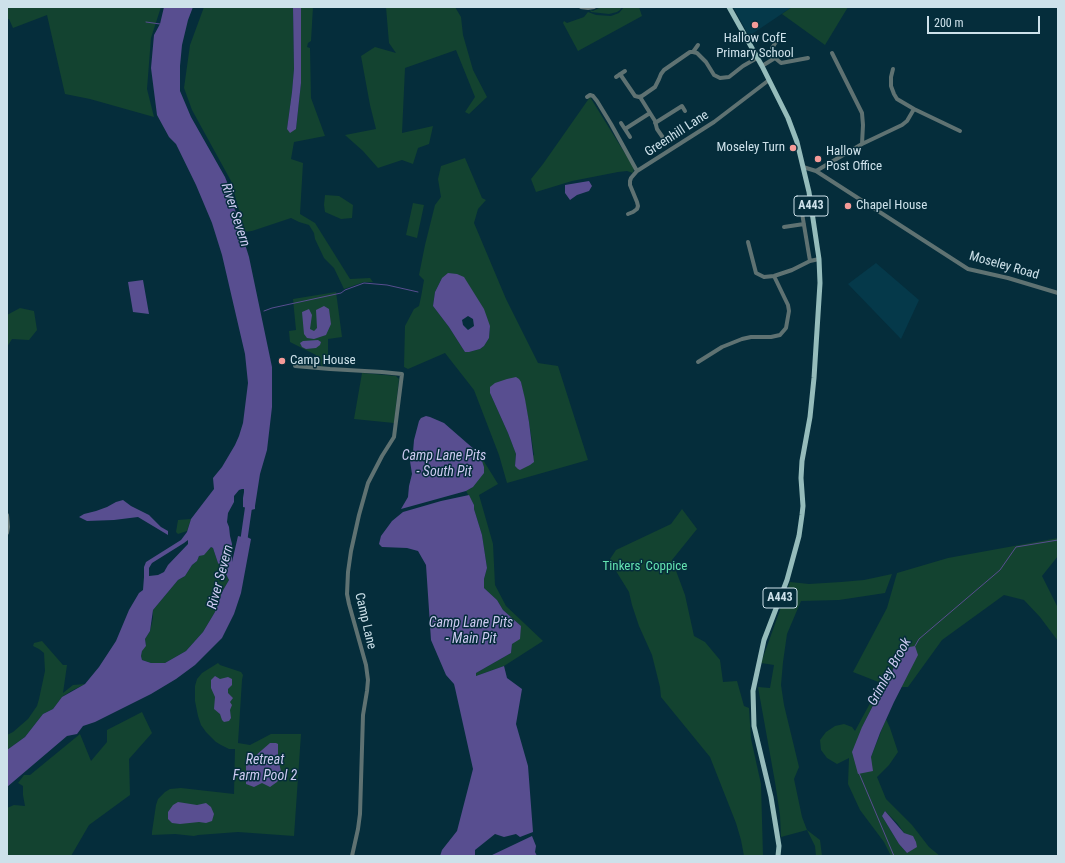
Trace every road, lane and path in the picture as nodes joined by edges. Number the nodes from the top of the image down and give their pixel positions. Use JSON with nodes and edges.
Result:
{"nodes":[{"id":1,"x":581,"y":7,"type":"edge"},
{"id":2,"x":594,"y":7,"type":"edge"},
{"id":3,"x":729,"y":7,"type":"edge"},
{"id":4,"x":782,"y":37,"type":"dead end"},
{"id":5,"x":698,"y":45,"type":"dead end"},
{"id":6,"x":693,"y":52,"type":"junction"},
{"id":7,"x":832,"y":53,"type":"dead end"},
{"id":8,"x":758,"y":58,"type":"junction"},
{"id":9,"x":775,"y":58,"type":"junction"},
{"id":10,"x":808,"y":58,"type":"dead end"},
{"id":11,"x":762,"y":66,"type":"junction"},
{"id":12,"x":625,"y":71,"type":"dead end"},
{"id":13,"x":898,"y":73,"type":"dead end"},
{"id":14,"x":769,"y":80,"type":"junction"},
{"id":15,"x":587,"y":97,"type":"dead end"},
{"id":16,"x":640,"y":97,"type":"junction"},
{"id":17,"x":914,"y":109,"type":"junction"},
{"id":18,"x":685,"y":111,"type":"dead end"},
{"id":19,"x":650,"y":113,"type":"junction"},
{"id":20,"x":621,"y":123,"type":"dead end"},
{"id":21,"x":655,"y":123,"type":"junction"},
{"id":22,"x":625,"y":129,"type":"junction"},
{"id":23,"x":959,"y":129,"type":"dead end"},
{"id":24,"x":630,"y":137,"type":"dead end"},
{"id":25,"x":666,"y":142,"type":"dead end"},
{"id":26,"x":862,"y":144,"type":"junction"},
{"id":27,"x":803,"y":167,"type":"junction"},
{"id":28,"x":638,"y":171,"type":"junction"},
{"id":29,"x":816,"y":171,"type":"junction"},
{"id":30,"x":800,"y":201,"type":"dead end"},
{"id":31,"x":628,"y":214,"type":"dead end"},
{"id":32,"x":804,"y":224,"type":"junction"},
{"id":33,"x":784,"y":227,"type":"dead end"},
{"id":34,"x":748,"y":242,"type":"dead end"},
{"id":35,"x":819,"y":259,"type":"junction"},
{"id":36,"x":810,"y":261,"type":"junction"},
{"id":37,"x":774,"y":276,"type":"junction"},
{"id":38,"x":1058,"y":293,"type":"edge"},
{"id":39,"x":698,"y":362,"type":"dead end"},
{"id":40,"x":295,"y":366,"type":"dead end"},
{"id":41,"x":7,"y":515,"type":"edge"},
{"id":42,"x":7,"y":533,"type":"edge"},
{"id":43,"x":352,"y":856,"type":"edge"},
{"id":44,"x":778,"y":856,"type":"edge"}],
"edges":[{"from":1,"to":2,"type":"street"},
{"from":3,"to":8,"type":"main road","number":"A443"},
{"from":4,"to":9,"type":"street"},
{"from":5,"to":6,"type":"street"},
{"from":6,"to":8,"type":"street"},
{"from":6,"to":16,"type":"street"},
{"from":7,"to":26,"type":"street"},
{"from":8,"to":11,"type":"main road","number":"A443"},
{"from":9,"to":10,"type":"street"},
{"from":9,"to":11,"type":"street"},
{"from":11,"to":14,"type":"main road","number":"A443"},
{"from":12,"to":16,"type":"street"},
{"from":13,"to":17,"type":"street"},
{"from":14,"to":27,"type":"main road","number":"A443"},
{"from":14,"to":28,"type":"street","name":"Greenhill Lane"},
{"from":15,"to":28,"type":"street"},
{"from":16,"to":19,"type":"street"},
{"from":17,"to":23,"type":"street"},
{"from":17,"to":26,"type":"street"},
{"from":18,"to":21,"type":"street"},
{"from":19,"to":21,"type":"street"},
{"from":19,"to":22,"type":"street"},
{"from":20,"to":22,"type":"street"},
{"from":21,"to":25,"type":"street"},
{"from":22,"to":24,"type":"street"},
{"from":26,"to":29,"type":"street"},
{"from":27,"to":29,"type":"street","name":"Moseley Road"},
{"from":27,"to":35,"type":"main road","number":"A443"},
{"from":28,"to":31,"type":"street","name":"Greenhill Lane"},
{"from":29,"to":38,"type":"street","name":"Moseley Road"},
{"from":30,"to":32,"type":"street"},
{"from":32,"to":33,"type":"street"},
{"from":32,"to":36,"type":"street"},
{"from":34,"to":37,"type":"street"},
{"from":35,"to":36,"type":"street"},
{"from":35,"to":44,"type":"main road","number":"A443"},
{"from":36,"to":37,"type":"street"},
{"from":37,"to":39,"type":"street"},
{"from":40,"to":43,"type":"street","name":"Camp Lane"},
{"from":41,"to":42,"type":"street"}]}
